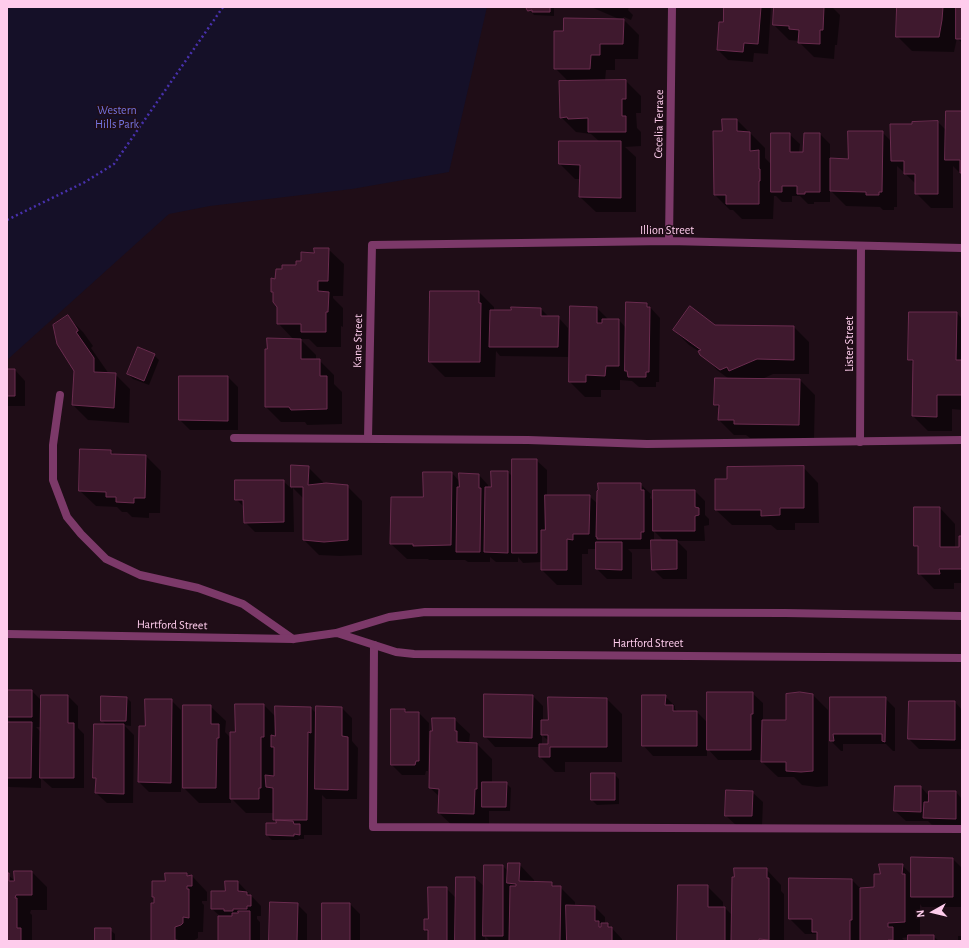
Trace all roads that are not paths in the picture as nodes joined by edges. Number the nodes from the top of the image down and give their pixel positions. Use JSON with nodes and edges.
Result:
{"nodes":[{"id":1,"x":672,"y":7,"type":"edge"},
{"id":2,"x":670,"y":241,"type":"junction"},
{"id":3,"x":372,"y":245,"type":"joint"},
{"id":4,"x":862,"y":246,"type":"junction"},
{"id":5,"x":962,"y":248,"type":"edge"},
{"id":6,"x":60,"y":394,"type":"dead end"},
{"id":7,"x":234,"y":438,"type":"dead end"},
{"id":8,"x":368,"y":438,"type":"junction"},
{"id":9,"x":962,"y":440,"type":"edge"},
{"id":10,"x":860,"y":442,"type":"junction"},
{"id":11,"x":962,"y":616,"type":"edge"},
{"id":12,"x":336,"y":633,"type":"junction"},
{"id":13,"x":7,"y":634,"type":"edge"},
{"id":14,"x":293,"y":639,"type":"junction"},
{"id":15,"x":374,"y":645,"type":"junction"},
{"id":16,"x":962,"y":658,"type":"edge"},
{"id":17,"x":962,"y":829,"type":"edge"}],
"edges":[{"from":1,"to":2,"type":"street","name":"Cecelia Terrace"},
{"from":2,"to":3,"type":"street","name":"Illion Street"},
{"from":2,"to":4,"type":"street","name":"Illion Street"},
{"from":3,"to":8,"type":"street","name":"Kane Street"},
{"from":4,"to":5,"type":"street","name":"Illion Street"},
{"from":4,"to":10,"type":"street","name":"Lister Street"},
{"from":6,"to":14,"type":"street"},
{"from":7,"to":8,"type":"street"},
{"from":8,"to":10,"type":"street"},
{"from":9,"to":10,"type":"street"},
{"from":11,"to":12,"type":"street","name":"Hartford Street"},
{"from":12,"to":14,"type":"street","name":"Hartford Street"},
{"from":12,"to":15,"type":"street","name":"Hartford Street"},
{"from":13,"to":14,"type":"street","name":"Hartford Street"},
{"from":15,"to":16,"type":"street","name":"Hartford Street"},
{"from":15,"to":17,"type":"street"}]}
